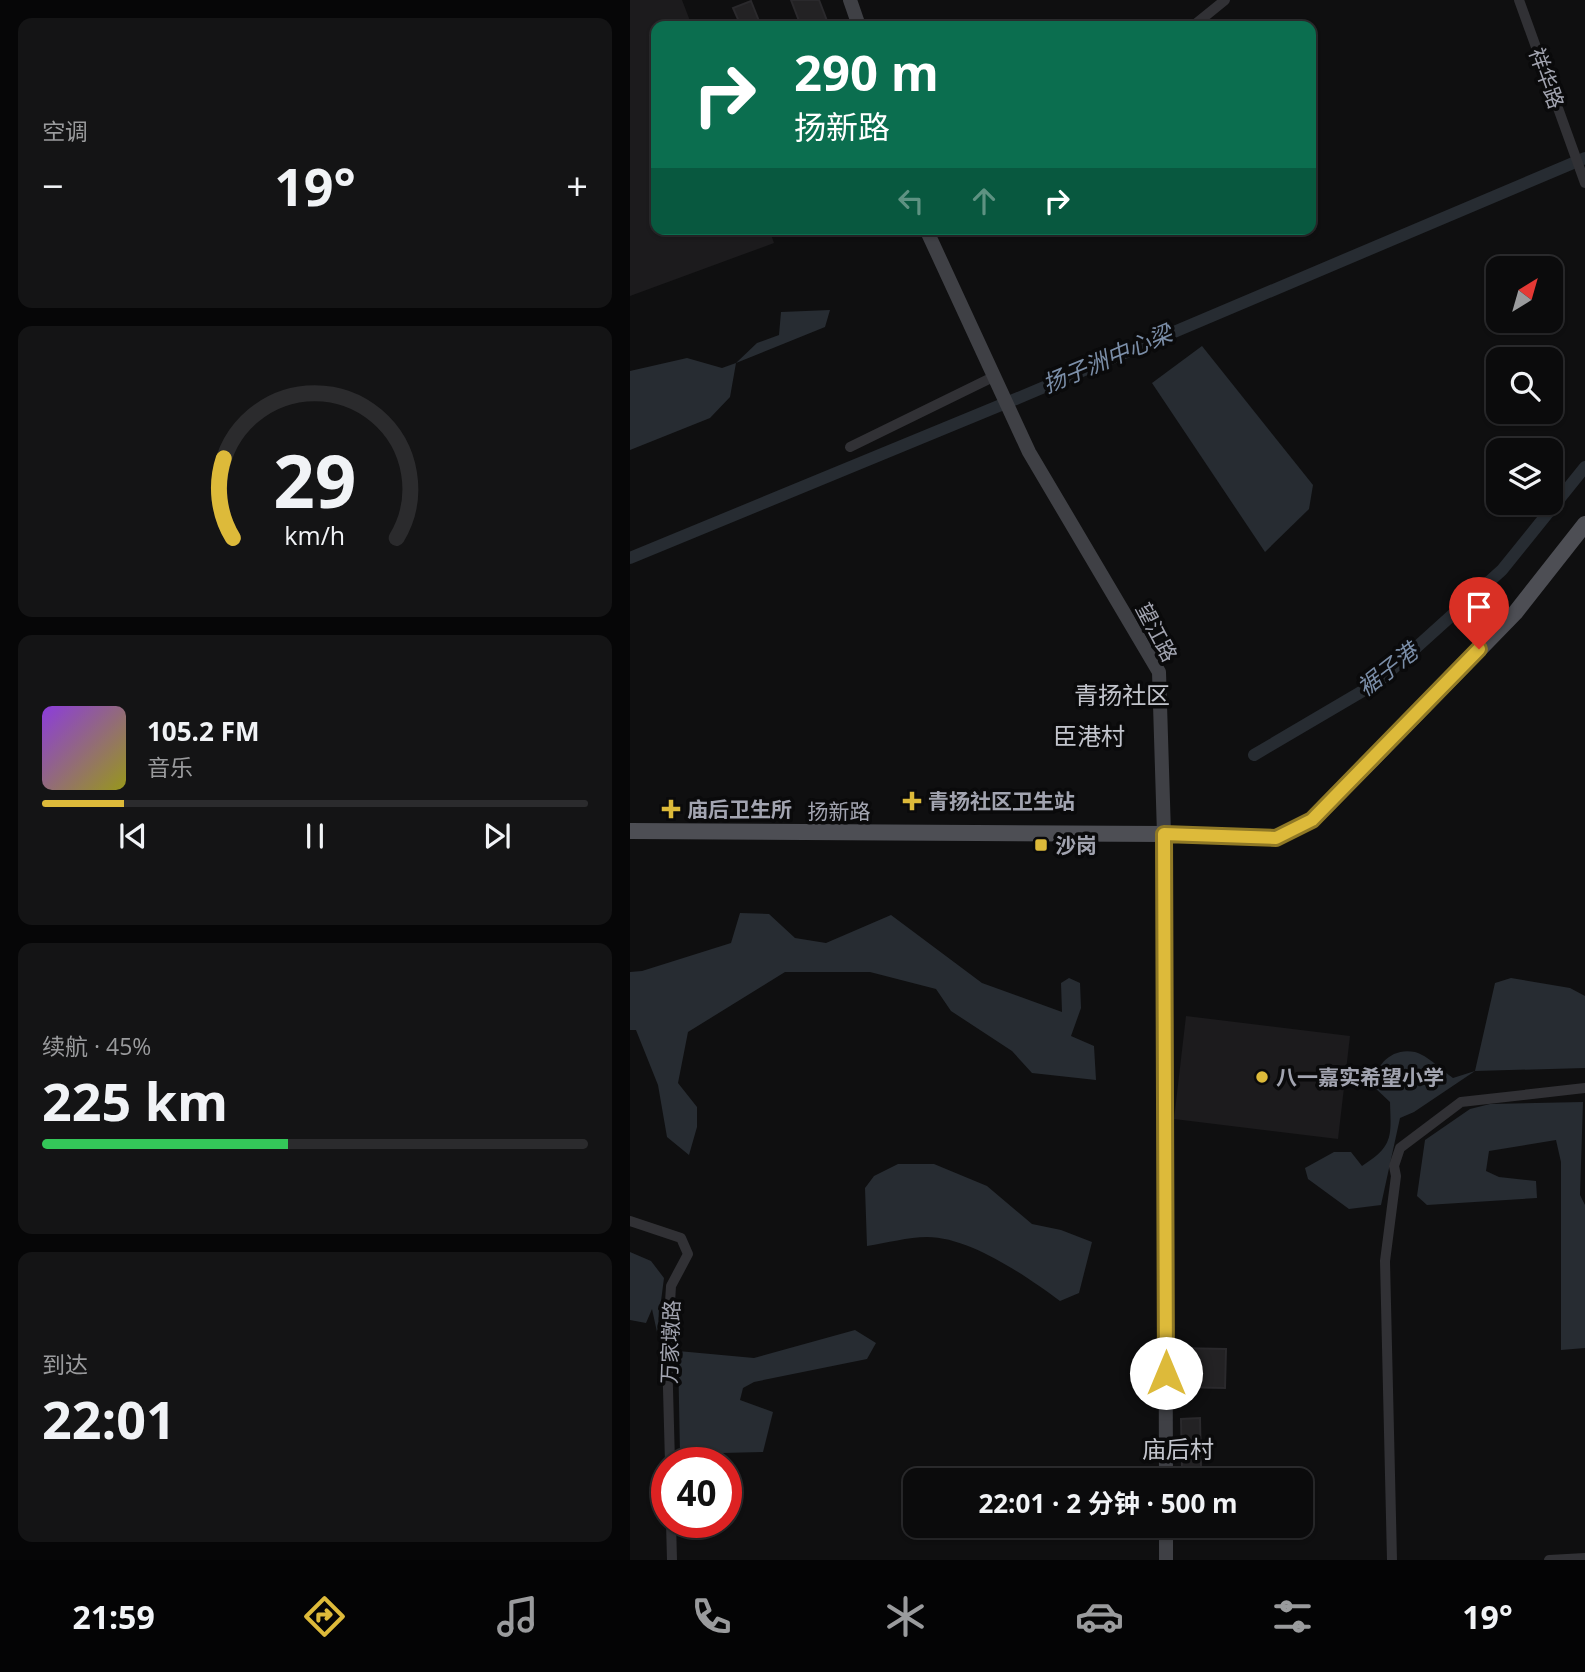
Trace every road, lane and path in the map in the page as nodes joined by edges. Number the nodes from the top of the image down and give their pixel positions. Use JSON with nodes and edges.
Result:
{"nodes":[{"id":1,"x":850,"y":0,"type":"edge"},
{"id":2,"x":1225,"y":0,"type":"edge"},
{"id":3,"x":1519,"y":0,"type":"edge"},
{"id":4,"x":857,"y":21,"type":"edge"},
{"id":5,"x":1199,"y":21,"type":"edge"},
{"id":6,"x":1585,"y":183,"type":"edge"},
{"id":7,"x":928,"y":235,"type":"edge"},
{"id":8,"x":995,"y":383,"type":"junction"},
{"id":9,"x":850,"y":447,"type":"dead end"},
{"id":10,"x":1585,"y":524,"type":"edge"},
{"id":11,"x":630,"y":831,"type":"edge"},
{"id":12,"x":1164,"y":834,"type":"junction"},
{"id":13,"x":1585,"y":1088,"type":"edge"},
{"id":14,"x":630,"y":1221,"type":"edge"},
{"id":15,"x":670,"y":1447,"type":"edge"},
{"id":16,"x":1166,"y":1468,"type":"edge"},
{"id":17,"x":671,"y":1538,"type":"edge"},
{"id":18,"x":1166,"y":1538,"type":"edge"},
{"id":19,"x":1585,"y":1558,"type":"edge"},
{"id":20,"x":672,"y":1560,"type":"edge"},
{"id":21,"x":1166,"y":1560,"type":"edge"},
{"id":22,"x":1392,"y":1560,"type":"edge"},
{"id":23,"x":1549,"y":1560,"type":"edge"}],
"edges":[{"from":1,"to":4,"type":"street"},
{"from":2,"to":5,"type":"street"},
{"from":3,"to":6,"type":"street","name":"祥华路"},
{"from":7,"to":8,"type":"street","name":"望江路"},
{"from":8,"to":9,"type":"street"},
{"from":8,"to":12,"type":"street","name":"望江路"},
{"from":10,"to":12,"type":"main road","name":"扬新路"},
{"from":11,"to":12,"type":"main road","name":"扬新路"},
{"from":12,"to":16,"type":"street","name":"望江路"},
{"from":13,"to":22,"type":"street"},
{"from":14,"to":15,"type":"street","name":"万家墩路"},
{"from":17,"to":20,"type":"street"},
{"from":18,"to":21,"type":"street"},
{"from":19,"to":23,"type":"street"}]}
